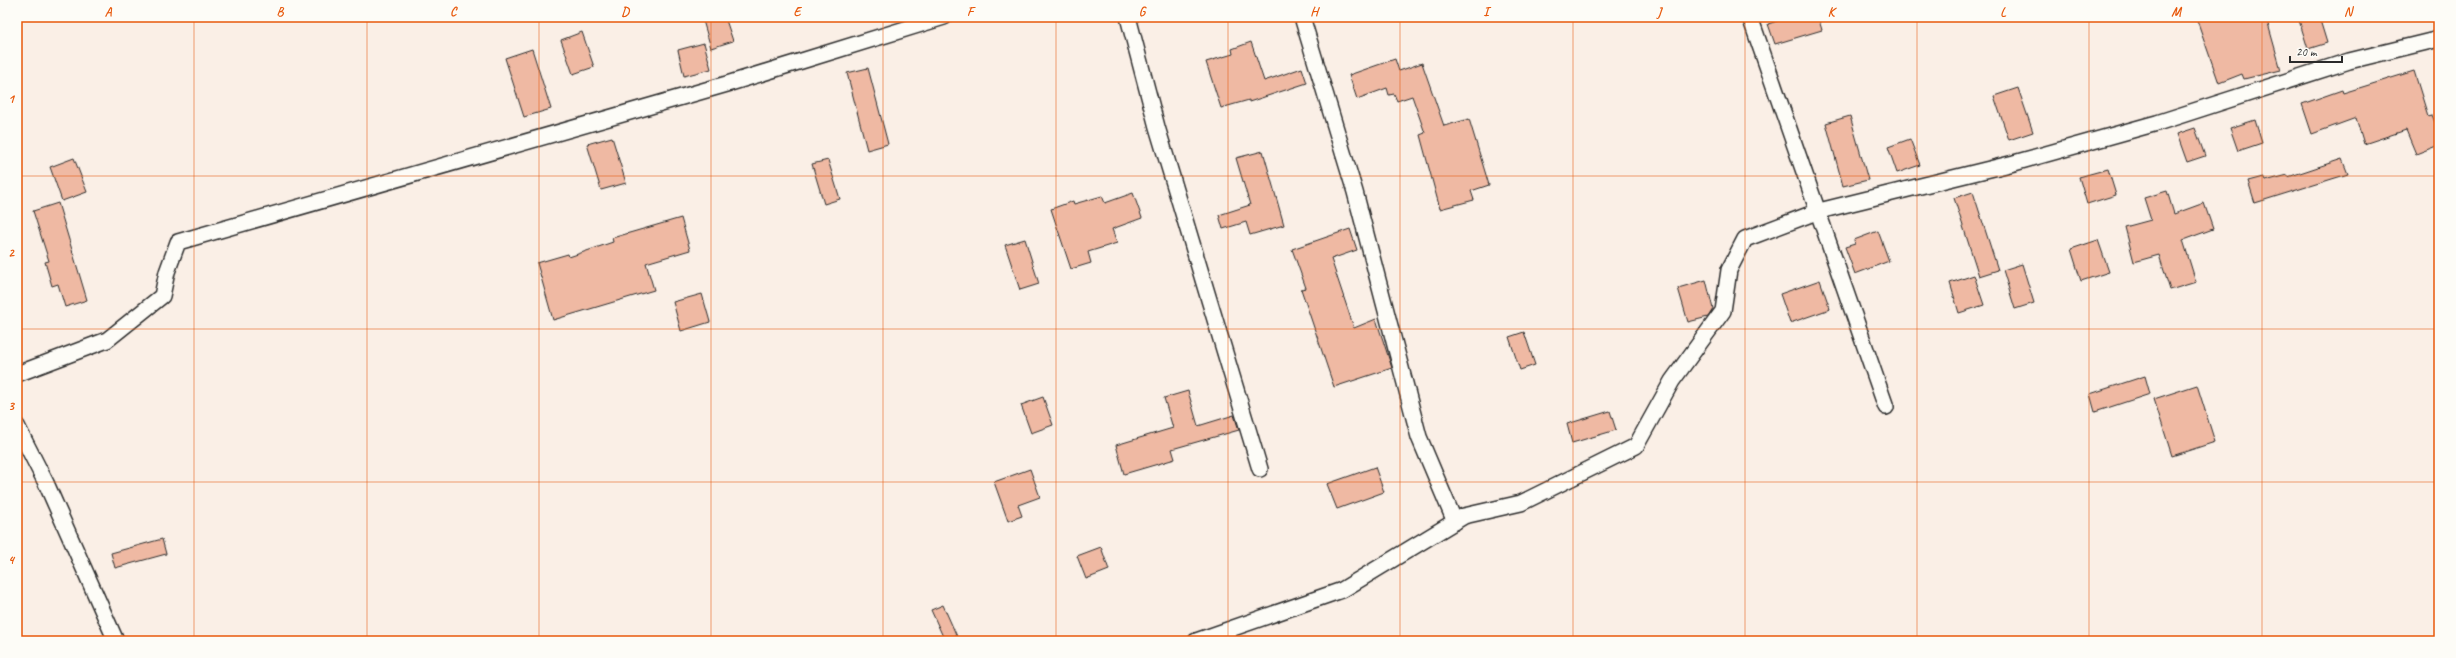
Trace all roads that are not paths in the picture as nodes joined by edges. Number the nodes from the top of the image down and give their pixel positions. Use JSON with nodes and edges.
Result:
{"nodes":[{"id":1,"x":944,"y":17,"type":"edge"},
{"id":2,"x":1128,"y":17,"type":"edge"},
{"id":3,"x":1302,"y":17,"type":"edge"},
{"id":4,"x":1750,"y":17,"type":"edge"},
{"id":5,"x":2439,"y":39,"type":"edge"},
{"id":6,"x":1820,"y":211,"type":"junction"},
{"id":7,"x":17,"y":374,"type":"edge"},
{"id":8,"x":1886,"y":407,"type":"dead end"},
{"id":9,"x":17,"y":426,"type":"edge"},
{"id":10,"x":1260,"y":469,"type":"dead end"},
{"id":11,"x":1455,"y":522,"type":"junction"},
{"id":12,"x":116,"y":641,"type":"edge"},
{"id":13,"x":1196,"y":641,"type":"edge"}],
"edges":[{"from":1,"to":7,"type":"street"},
{"from":2,"to":10,"type":"street"},
{"from":3,"to":11,"type":"street"},
{"from":4,"to":6,"type":"street"},
{"from":5,"to":6,"type":"street"},
{"from":6,"to":8,"type":"street"},
{"from":6,"to":11,"type":"street"},
{"from":9,"to":12,"type":"street"},
{"from":11,"to":13,"type":"street"}]}
